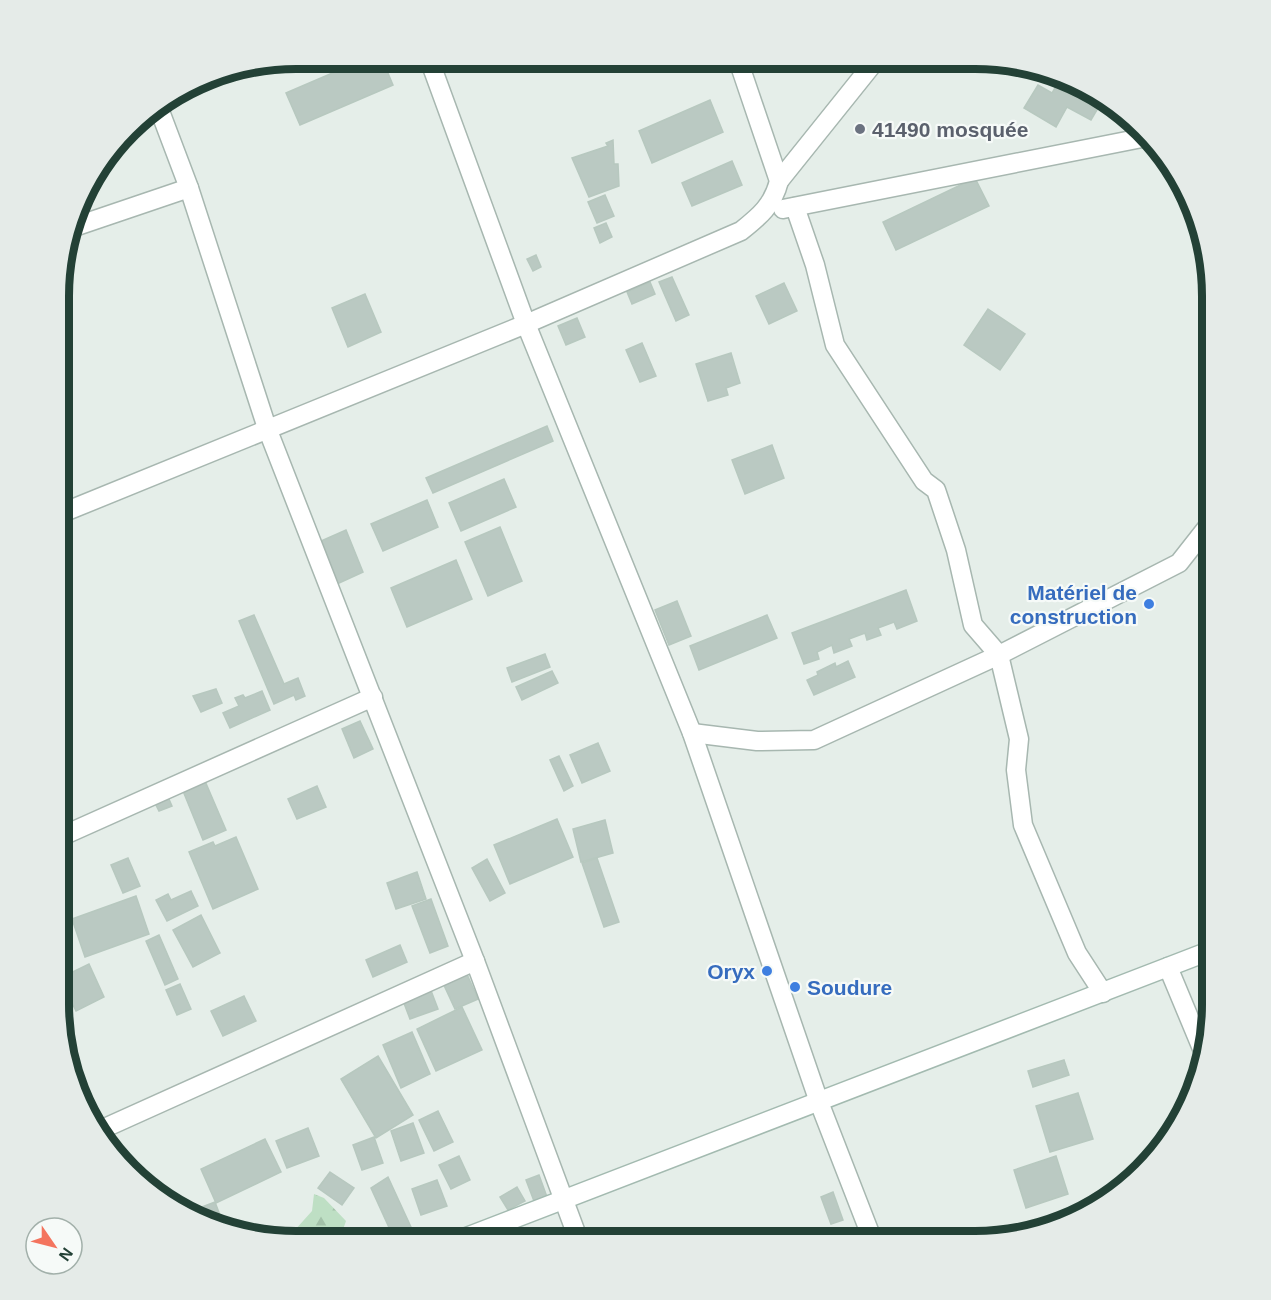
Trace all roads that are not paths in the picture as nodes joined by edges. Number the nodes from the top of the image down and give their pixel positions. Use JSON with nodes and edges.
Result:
{"nodes":[{"id":1,"x":433,"y":69,"type":"edge"},
{"id":2,"x":741,"y":69,"type":"edge"},
{"id":3,"x":869,"y":69,"type":"edge"},
{"id":4,"x":161,"y":114,"type":"edge"},
{"id":5,"x":1139,"y":139,"type":"edge"},
{"id":6,"x":779,"y":181,"type":"junction"},
{"id":7,"x":189,"y":188,"type":"junction"},
{"id":8,"x":795,"y":207,"type":"junction"},
{"id":9,"x":764,"y":213,"type":"junction"},
{"id":10,"x":80,"y":225,"type":"edge"},
{"id":11,"x":526,"y":324,"type":"junction"},
{"id":12,"x":267,"y":428,"type":"junction"},
{"id":13,"x":69,"y":510,"type":"edge"},
{"id":14,"x":1202,"y":534,"type":"edge"},
{"id":15,"x":999,"y":655,"type":"junction"},
{"id":16,"x":373,"y":697,"type":"junction"},
{"id":17,"x":692,"y":733,"type":"junction"},
{"id":18,"x":69,"y":833,"type":"edge"},
{"id":19,"x":1202,"y":954,"type":"edge"},
{"id":20,"x":475,"y":962,"type":"junction"},
{"id":21,"x":1168,"y":967,"type":"junction"},
{"id":22,"x":1103,"y":993,"type":"junction"},
{"id":23,"x":1199,"y":1042,"type":"edge"},
{"id":24,"x":819,"y":1102,"type":"junction"},
{"id":25,"x":105,"y":1128,"type":"edge"},
{"id":26,"x":564,"y":1199,"type":"junction"},
{"id":27,"x":482,"y":1231,"type":"edge"},
{"id":28,"x":575,"y":1231,"type":"edge"},
{"id":29,"x":869,"y":1231,"type":"edge"}],
"edges":[{"from":1,"to":11,"type":"street"},
{"from":2,"to":6,"type":"street"},
{"from":3,"to":6,"type":"street"},
{"from":4,"to":7,"type":"street"},
{"from":5,"to":8,"type":"street"},
{"from":6,"to":9,"type":"street"},
{"from":7,"to":10,"type":"street"},
{"from":7,"to":12,"type":"street"},
{"from":8,"to":9,"type":"street"},
{"from":8,"to":15,"type":"street"},
{"from":9,"to":11,"type":"street"},
{"from":11,"to":12,"type":"street"},
{"from":11,"to":17,"type":"street"},
{"from":12,"to":13,"type":"street"},
{"from":12,"to":16,"type":"street"},
{"from":14,"to":15,"type":"street"},
{"from":15,"to":17,"type":"street"},
{"from":15,"to":22,"type":"street"},
{"from":16,"to":18,"type":"street"},
{"from":16,"to":20,"type":"street"},
{"from":17,"to":24,"type":"street"},
{"from":19,"to":21,"type":"street"},
{"from":20,"to":25,"type":"street"},
{"from":20,"to":26,"type":"street"},
{"from":21,"to":22,"type":"street"},
{"from":21,"to":23,"type":"street"},
{"from":22,"to":24,"type":"street"},
{"from":24,"to":26,"type":"street"},
{"from":24,"to":29,"type":"street"},
{"from":26,"to":27,"type":"street"},
{"from":26,"to":28,"type":"street"}]}
